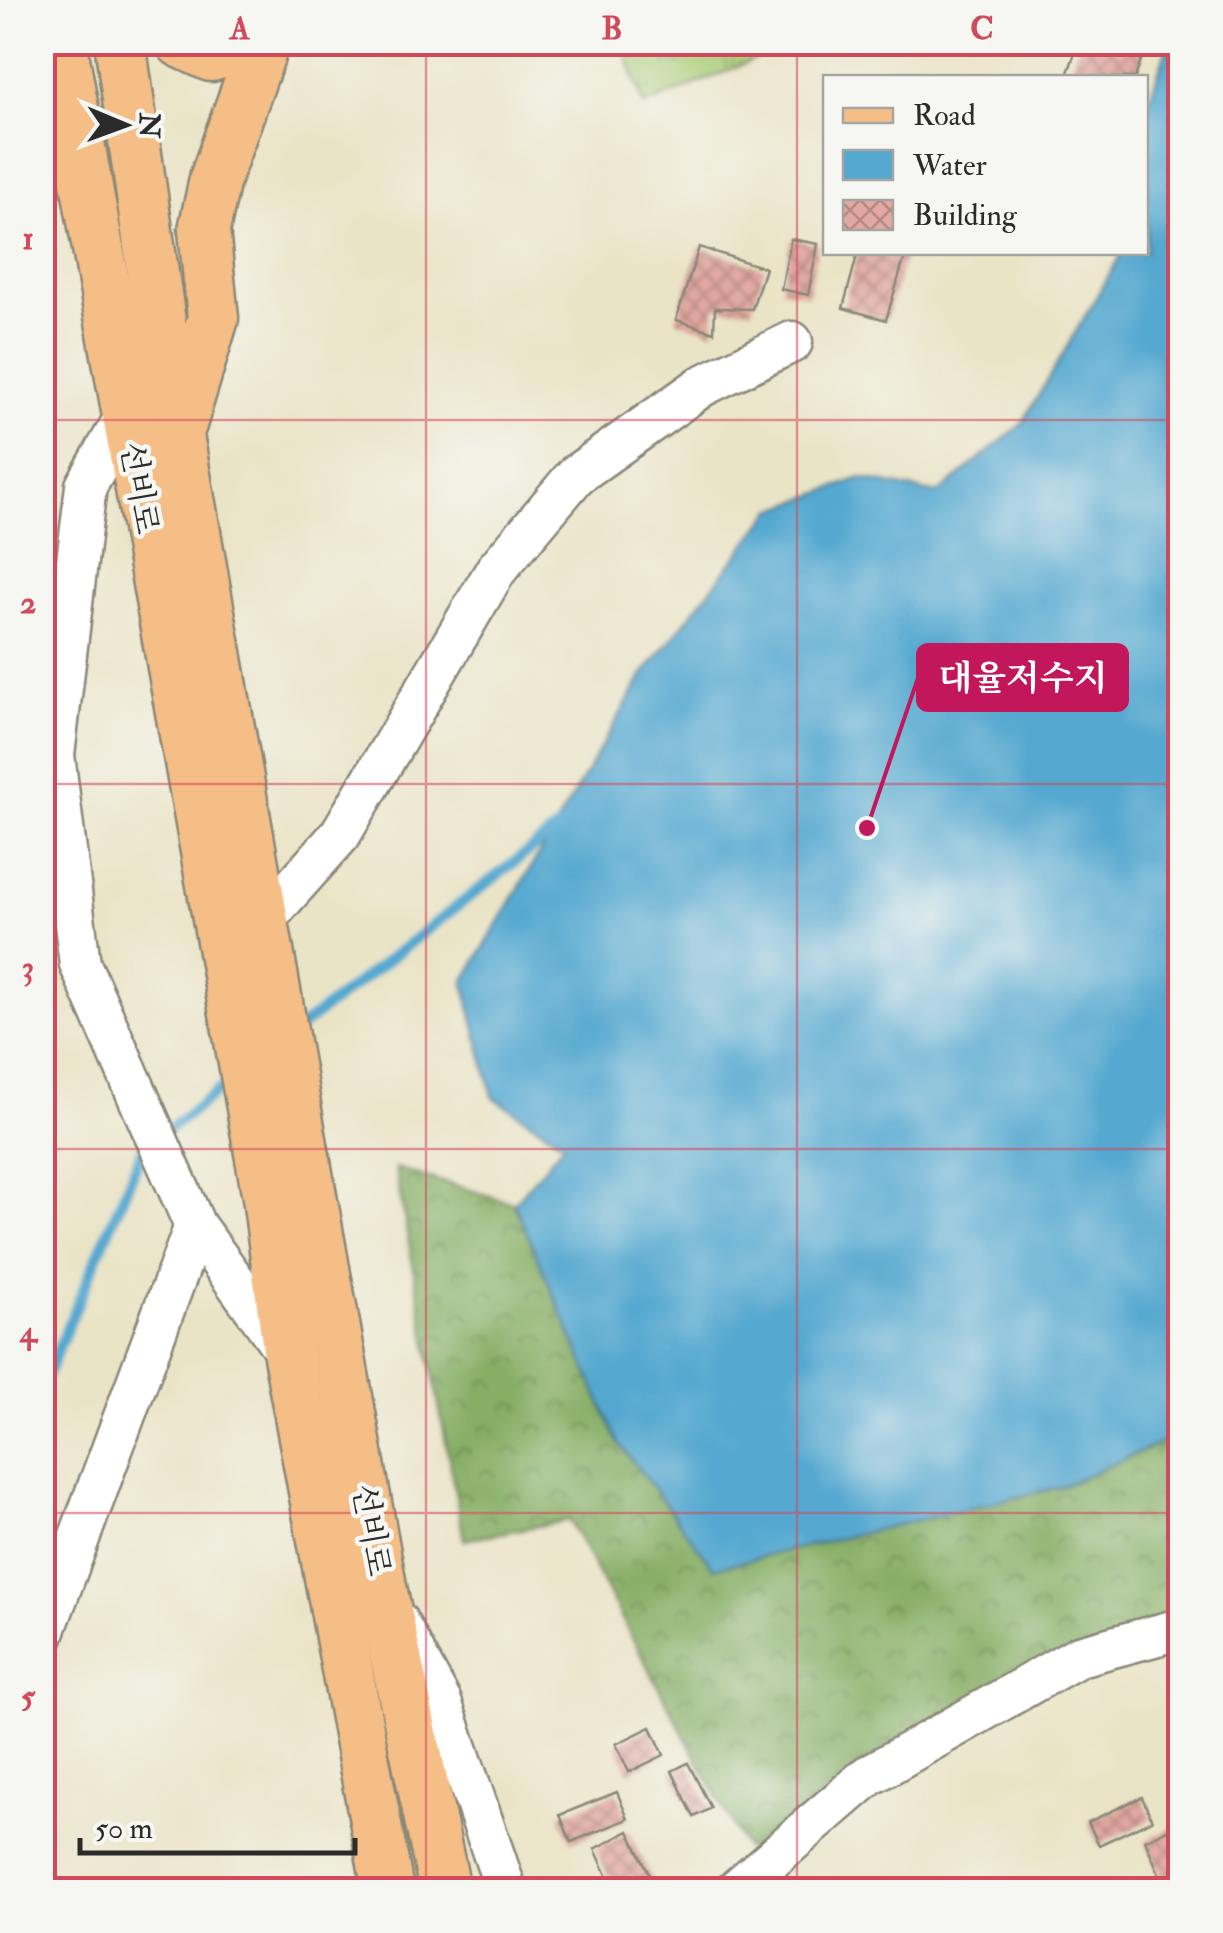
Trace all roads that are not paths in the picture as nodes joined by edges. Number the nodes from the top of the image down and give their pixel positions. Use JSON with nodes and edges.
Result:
{"nodes":[{"id":1,"x":62,"y":42,"type":"edge"},
{"id":2,"x":120,"y":42,"type":"edge"},
{"id":3,"x":181,"y":42,"type":"edge"},
{"id":4,"x":252,"y":42,"type":"edge"},
{"id":5,"x":264,"y":42,"type":"edge"},
{"id":6,"x":792,"y":342,"type":"dead end"},
{"id":7,"x":126,"y":416,"type":"junction"},
{"id":8,"x":178,"y":433,"type":"junction"},
{"id":9,"x":242,"y":926,"type":"junction"},
{"id":10,"x":287,"y":1183,"type":"junction"},
{"id":11,"x":195,"y":1226,"type":"junction"},
{"id":12,"x":289,"y":1356,"type":"junction"},
{"id":13,"x":382,"y":1592,"type":"junction"},
{"id":14,"x":1180,"y":1629,"type":"edge"},
{"id":15,"x":42,"y":1638,"type":"edge"},
{"id":16,"x":388,"y":1890,"type":"edge"},
{"id":17,"x":446,"y":1890,"type":"edge"},
{"id":18,"x":506,"y":1890,"type":"edge"},
{"id":19,"x":736,"y":1890,"type":"edge"}],
"edges":[{"from":1,"to":7,"type":"main road","name":"선비로"},
{"from":2,"to":8,"type":"main road","name":"선비로"},
{"from":3,"to":4,"type":"main road"},
{"from":5,"to":8,"type":"main road"},
{"from":6,"to":9,"type":"street"},
{"from":7,"to":9,"type":"main road","name":"선비로"},
{"from":7,"to":11,"type":"street"},
{"from":8,"to":9,"type":"main road","name":"선비로"},
{"from":9,"to":10,"type":"main road"},
{"from":10,"to":12,"type":"main road","name":"선비로"},
{"from":10,"to":13,"type":"main road","name":"선비로"},
{"from":11,"to":12,"type":"street"},
{"from":11,"to":15,"type":"street"},
{"from":12,"to":16,"type":"main road","name":"선비로"},
{"from":13,"to":17,"type":"main road","name":"선비로"},
{"from":13,"to":18,"type":"street"},
{"from":14,"to":19,"type":"street"}]}
